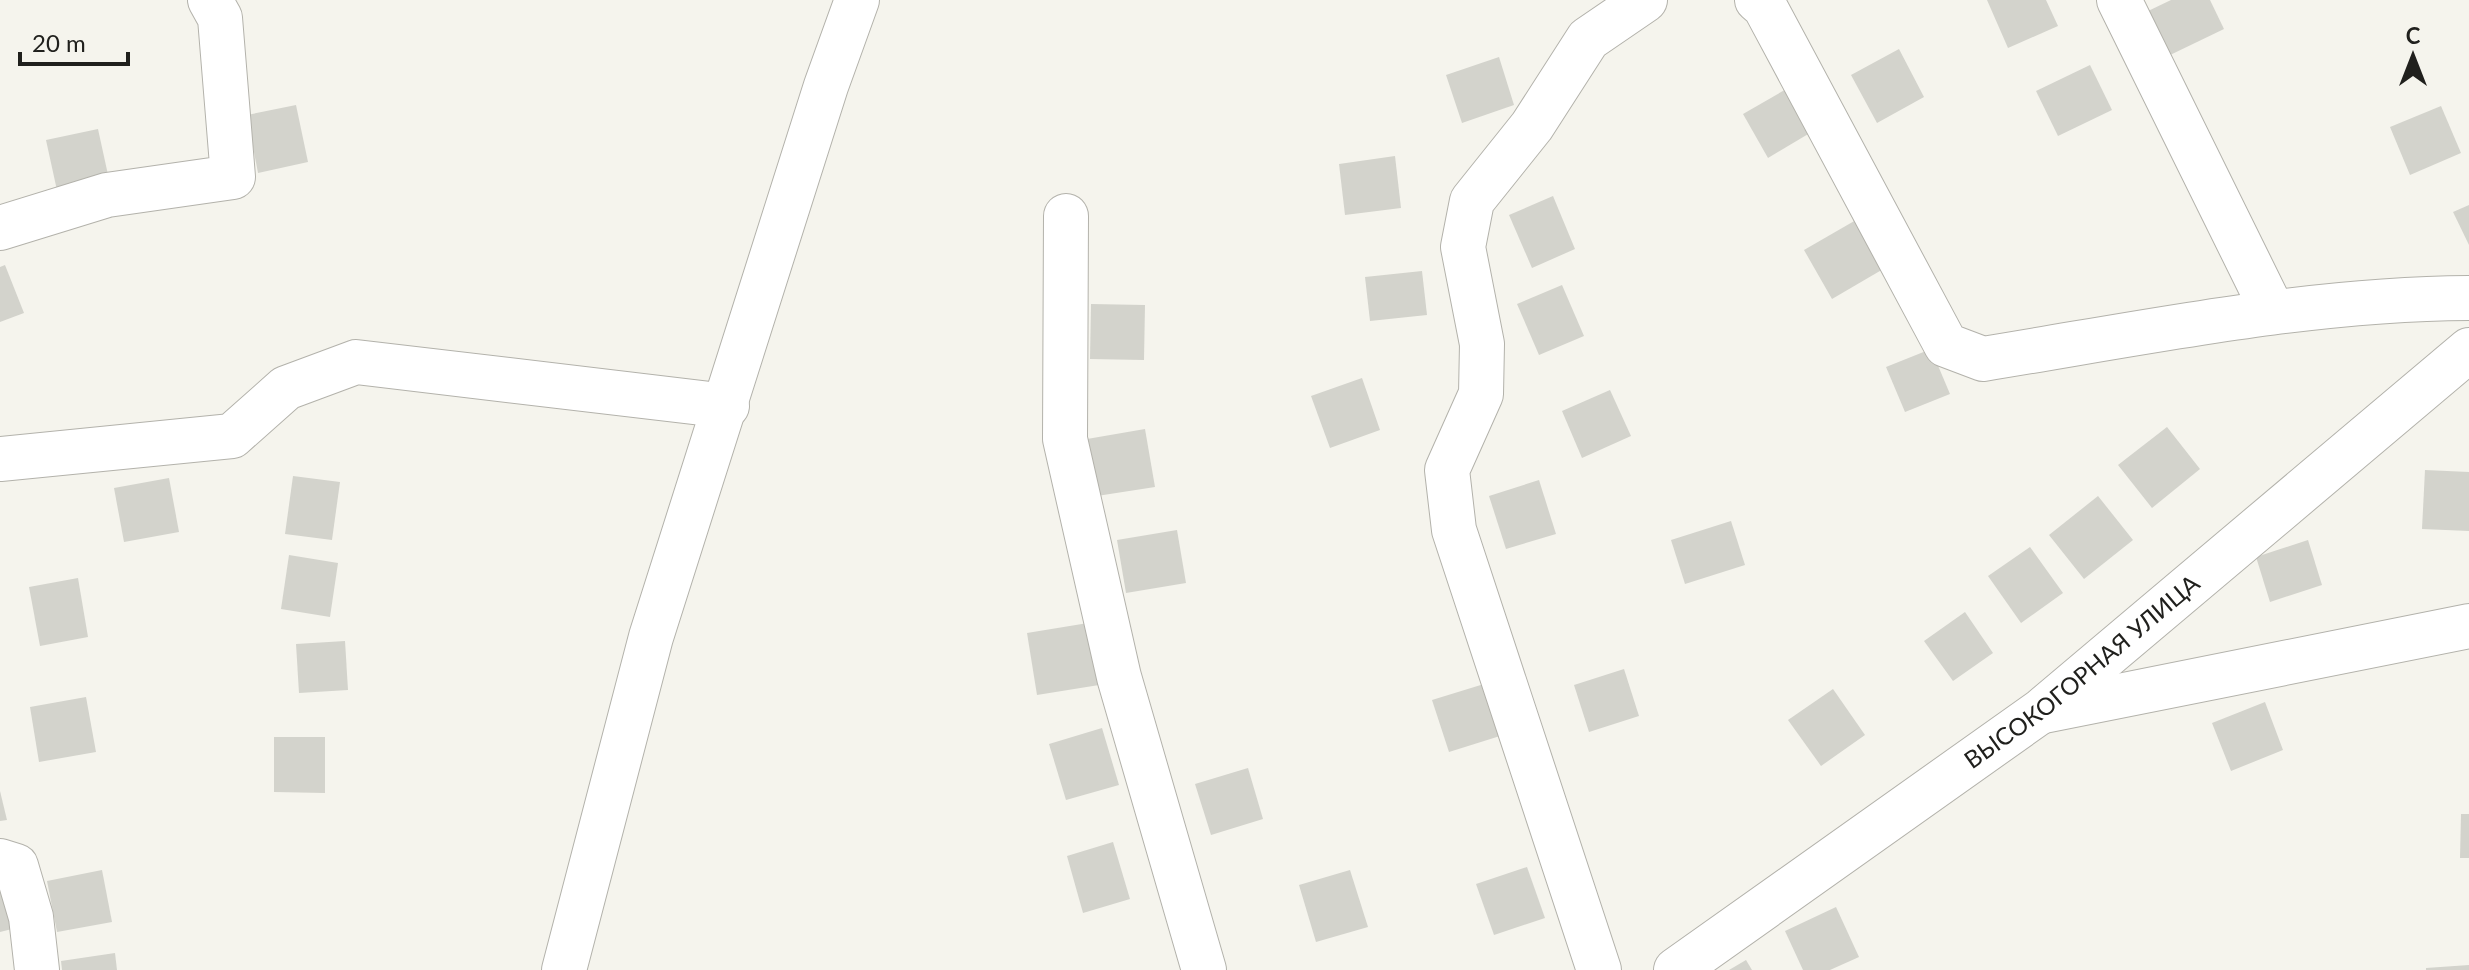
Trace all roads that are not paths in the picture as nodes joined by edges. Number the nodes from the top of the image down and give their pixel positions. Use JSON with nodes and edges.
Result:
{"nodes":[{"id":1,"x":210,"y":0,"type":"edge"},
{"id":2,"x":857,"y":0,"type":"edge"},
{"id":3,"x":1645,"y":0,"type":"edge"},
{"id":4,"x":1757,"y":0,"type":"edge"},
{"id":5,"x":2119,"y":0,"type":"edge"},
{"id":6,"x":1066,"y":216,"type":"dead end"},
{"id":7,"x":0,"y":228,"type":"edge"},
{"id":8,"x":2469,"y":298,"type":"edge"},
{"id":9,"x":2273,"y":312,"type":"junction"},
{"id":10,"x":2469,"y":350,"type":"edge"},
{"id":11,"x":727,"y":406,"type":"junction"},
{"id":12,"x":0,"y":459,"type":"edge"},
{"id":13,"x":2469,"y":626,"type":"edge"},
{"id":14,"x":2041,"y":711,"type":"junction"},
{"id":15,"x":0,"y":861,"type":"edge"},
{"id":16,"x":37,"y":970,"type":"edge"},
{"id":17,"x":564,"y":970,"type":"edge"},
{"id":18,"x":1204,"y":970,"type":"edge"},
{"id":19,"x":1599,"y":970,"type":"edge"},
{"id":20,"x":1676,"y":970,"type":"edge"}],
"edges":[{"from":1,"to":7,"type":"street"},
{"from":2,"to":11,"type":"street"},
{"from":3,"to":19,"type":"street"},
{"from":4,"to":9,"type":"street"},
{"from":5,"to":9,"type":"street"},
{"from":6,"to":18,"type":"street"},
{"from":8,"to":9,"type":"street"},
{"from":10,"to":14,"type":"street","name":"ВЫСОКОГОРНАЯ УЛИЦА"},
{"from":11,"to":12,"type":"street"},
{"from":11,"to":17,"type":"street"},
{"from":13,"to":14,"type":"street"},
{"from":14,"to":20,"type":"street","name":"ВЫСОКОГОРНАЯ УЛИЦА"},
{"from":15,"to":16,"type":"street"}]}
